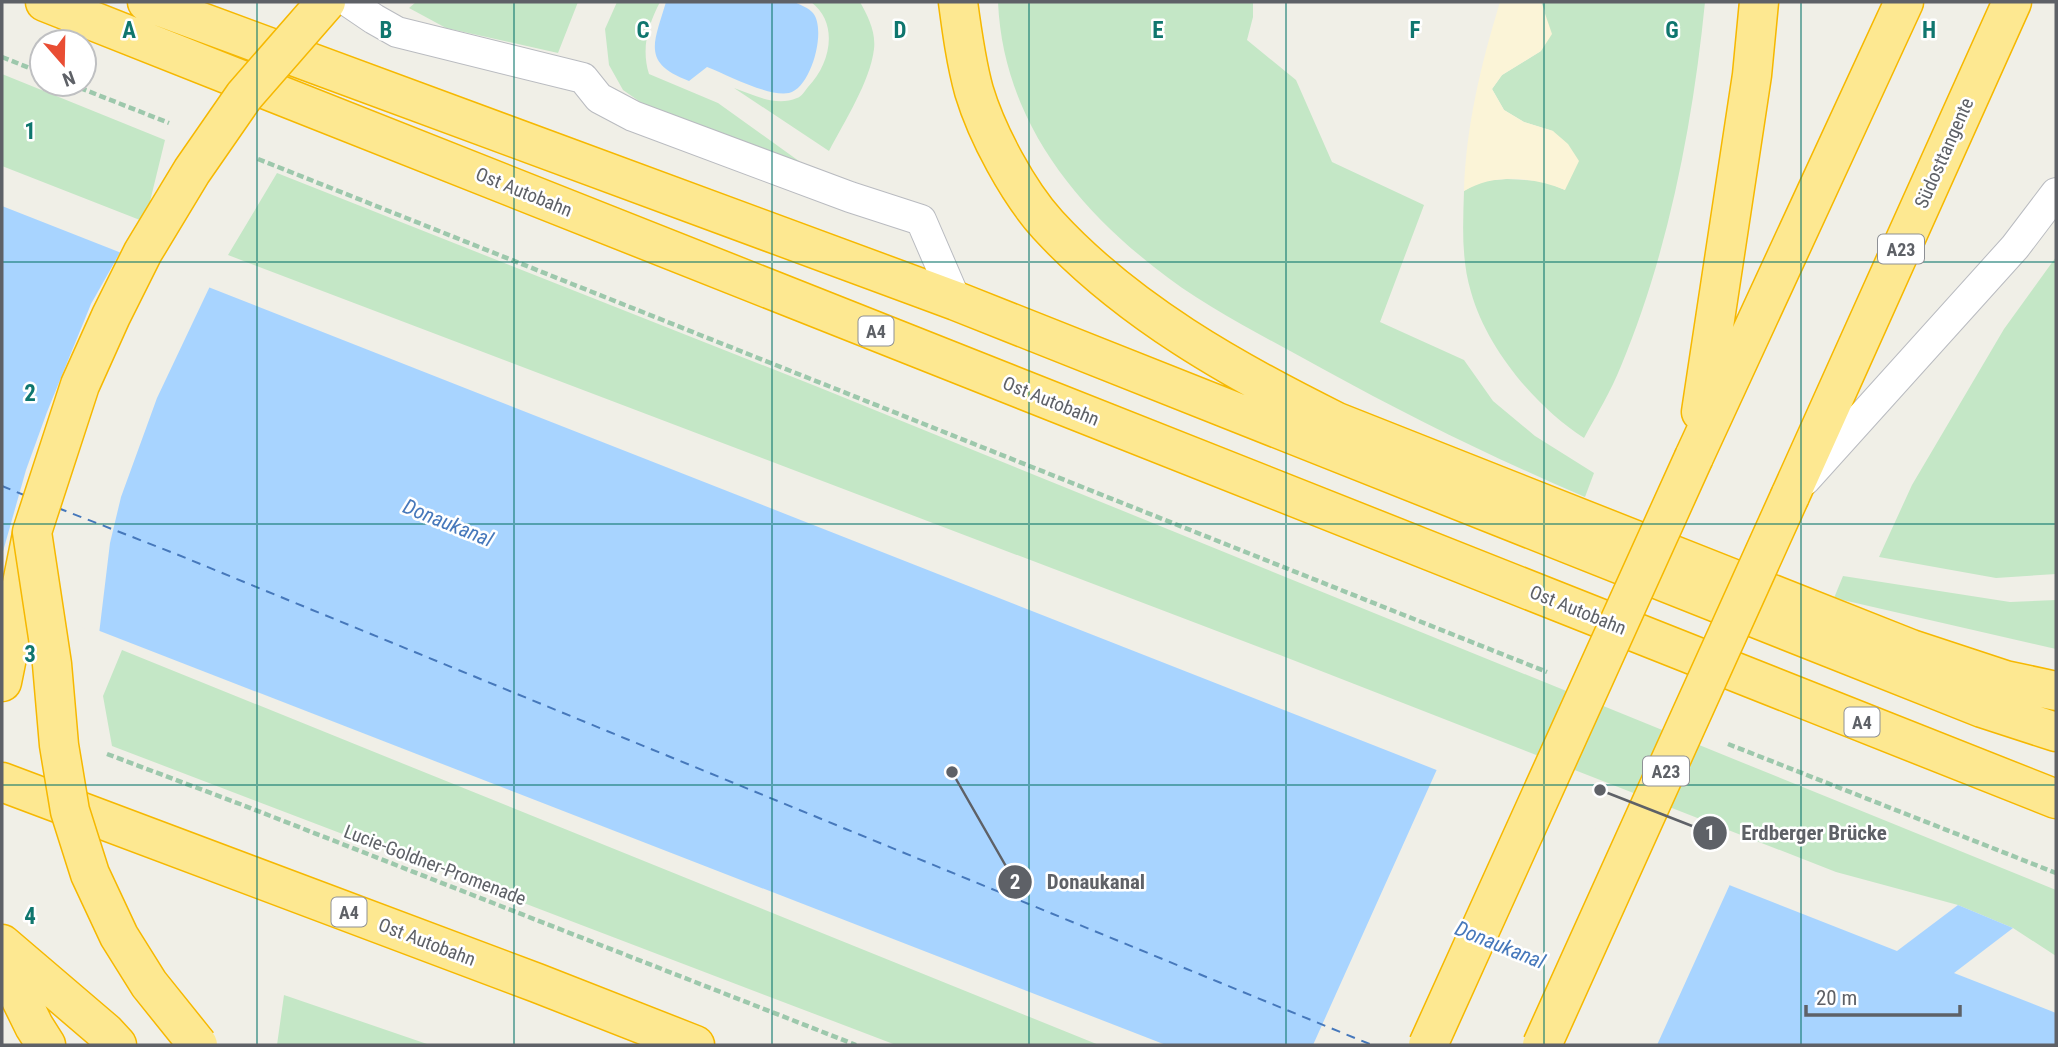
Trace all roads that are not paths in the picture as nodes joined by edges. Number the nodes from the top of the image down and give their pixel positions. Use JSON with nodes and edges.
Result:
{"nodes":[{"id":1,"x":45,"y":2,"type":"edge"},
{"id":2,"x":147,"y":2,"type":"edge"},
{"id":3,"x":326,"y":2,"type":"edge"},
{"id":4,"x":349,"y":2,"type":"edge"},
{"id":5,"x":958,"y":2,"type":"edge"},
{"id":6,"x":1759,"y":2,"type":"edge"},
{"id":7,"x":1904,"y":2,"type":"edge"},
{"id":8,"x":2012,"y":2,"type":"edge"},
{"id":9,"x":2056,"y":193,"type":"edge"},
{"id":10,"x":956,"y":301,"type":"junction"},
{"id":11,"x":1694,"y":457,"type":"junction"},
{"id":12,"x":1790,"y":496,"type":"junction"},
{"id":13,"x":32,"y":532,"type":"junction"},
{"id":14,"x":2,"y":682,"type":"edge"},
{"id":15,"x":2056,"y":691,"type":"edge"},
{"id":16,"x":2056,"y":732,"type":"edge"},
{"id":17,"x":2,"y":782,"type":"edge"},
{"id":18,"x":2056,"y":799,"type":"edge"},
{"id":19,"x":2,"y":944,"type":"edge"},
{"id":20,"x":2,"y":961,"type":"edge"},
{"id":21,"x":46,"y":1045,"type":"edge"},
{"id":22,"x":117,"y":1045,"type":"edge"},
{"id":23,"x":198,"y":1045,"type":"edge"},
{"id":24,"x":695,"y":1045,"type":"edge"},
{"id":25,"x":1429,"y":1045,"type":"edge"},
{"id":26,"x":1542,"y":1045,"type":"edge"}],
"edges":[{"from":1,"to":18,"type":"highway","name":"Ost Autobahn","number":"A4"},
{"from":2,"to":10,"type":"highway"},
{"from":3,"to":13,"type":"highway","bridge":true},
{"from":4,"to":10,"type":"lane"},
{"from":5,"to":15,"type":"highway"},
{"from":6,"to":11,"type":"highway"},
{"from":7,"to":11,"type":"highway"},
{"from":8,"to":12,"type":"highway","name":"Südosttangente","number":"A23"},
{"from":9,"to":12,"type":"lane"},
{"from":10,"to":16,"type":"highway"},
{"from":11,"to":25,"type":"highway","bridge":true},
{"from":12,"to":26,"type":"highway","number":"A23","bridge":true},
{"from":13,"to":14,"type":"highway"},
{"from":13,"to":23,"type":"highway","bridge":true},
{"from":17,"to":24,"type":"highway","name":"Ost Autobahn","number":"A4"},
{"from":19,"to":22,"type":"highway"},
{"from":20,"to":21,"type":"highway"}]}
